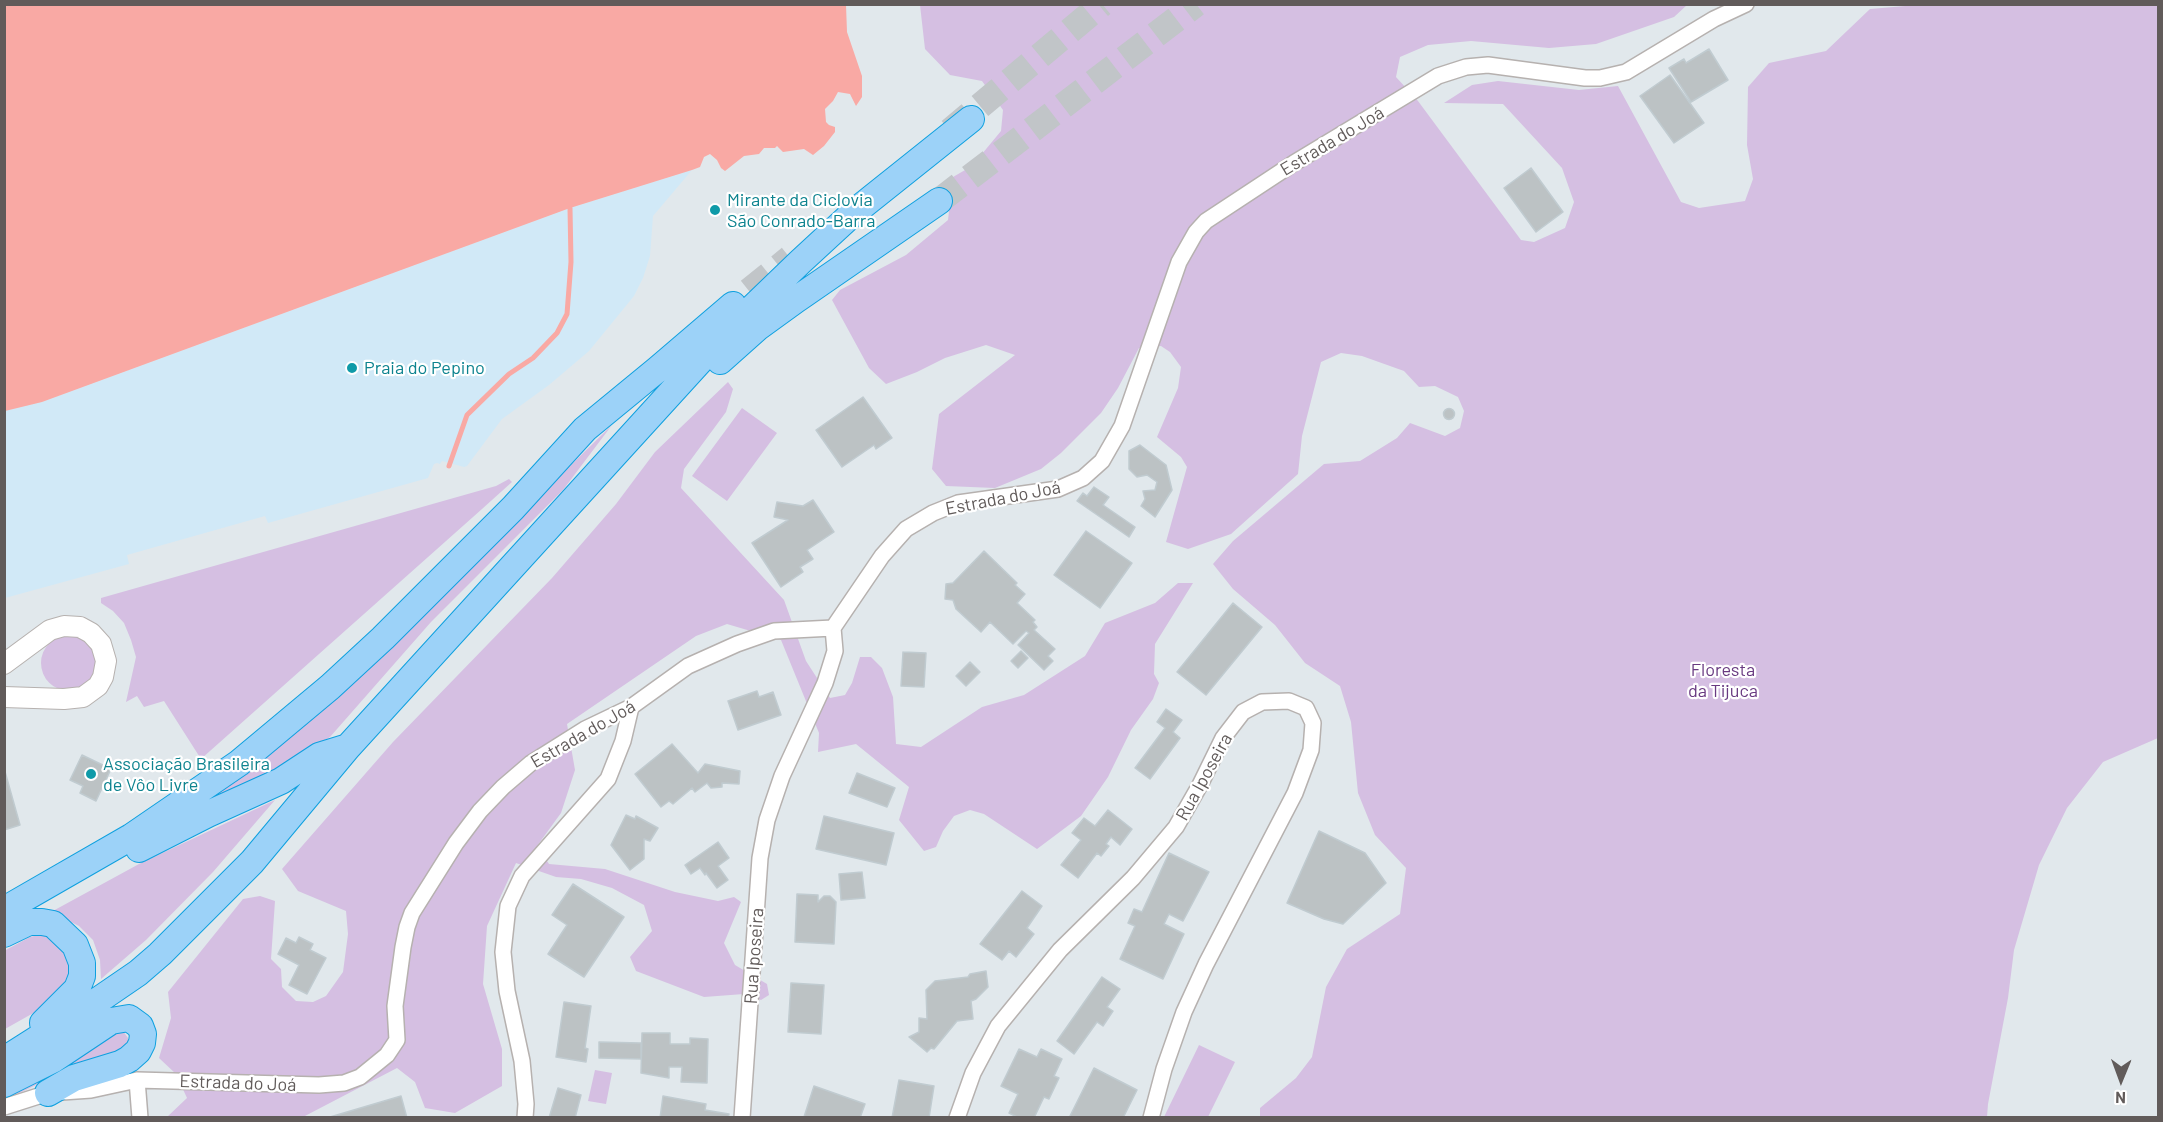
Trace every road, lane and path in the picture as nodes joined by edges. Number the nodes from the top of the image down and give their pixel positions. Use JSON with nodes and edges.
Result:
{"nodes":[{"id":1,"x":1746,"y":4,"type":"edge"},
{"id":2,"x":971,"y":118,"type":"tunnel mouth"},
{"id":3,"x":939,"y":201,"type":"tunnel mouth"},
{"id":4,"x":749,"y":291,"type":"tunnel mouth"},
{"id":5,"x":617,"y":454,"type":"junction"},
{"id":6,"x":833,"y":628,"type":"junction"},
{"id":7,"x":4,"y":664,"type":"edge"},
{"id":8,"x":4,"y":697,"type":"edge"},
{"id":9,"x":631,"y":707,"type":"junction"},
{"id":10,"x":348,"y":747,"type":"junction"},
{"id":11,"x":4,"y":910,"type":"edge"},
{"id":12,"x":4,"y":927,"type":"edge"},
{"id":13,"x":4,"y":934,"type":"edge"},
{"id":14,"x":4,"y":1059,"type":"edge"},
{"id":15,"x":137,"y":1080,"type":"junction"},
{"id":16,"x":4,"y":1084,"type":"edge"},
{"id":17,"x":48,"y":1093,"type":"junction"},
{"id":18,"x":4,"y":1107,"type":"edge"},
{"id":19,"x":140,"y":1118,"type":"edge"},
{"id":20,"x":525,"y":1118,"type":"edge"},
{"id":21,"x":742,"y":1118,"type":"edge"},
{"id":22,"x":957,"y":1118,"type":"edge"},
{"id":23,"x":1151,"y":1118,"type":"edge"}],
"edges":[{"from":1,"to":6,"type":"street","name":"Estrada do Joá"},
{"from":2,"to":5,"type":"highway"},
{"from":3,"to":5,"type":"highway"},
{"from":4,"to":11,"type":"highway"},
{"from":5,"to":10,"type":"highway"},
{"from":6,"to":9,"type":"street","name":"Estrada do Joá"},
{"from":6,"to":21,"type":"street","name":"Rua Iposeira"},
{"from":7,"to":8,"type":"street"},
{"from":9,"to":15,"type":"street","name":"Estrada do Joá"},
{"from":9,"to":20,"type":"street"},
{"from":10,"to":12,"type":"highway"},
{"from":10,"to":14,"type":"highway"},
{"from":13,"to":14,"type":"highway"},
{"from":15,"to":17,"type":"street","name":"Estrada do Joá"},
{"from":15,"to":19,"type":"street"},
{"from":16,"to":17,"type":"highway"},
{"from":17,"to":18,"type":"street","name":"Estrada do Joá"},
{"from":22,"to":23,"type":"street","name":"Rua Iposeira"}]}
